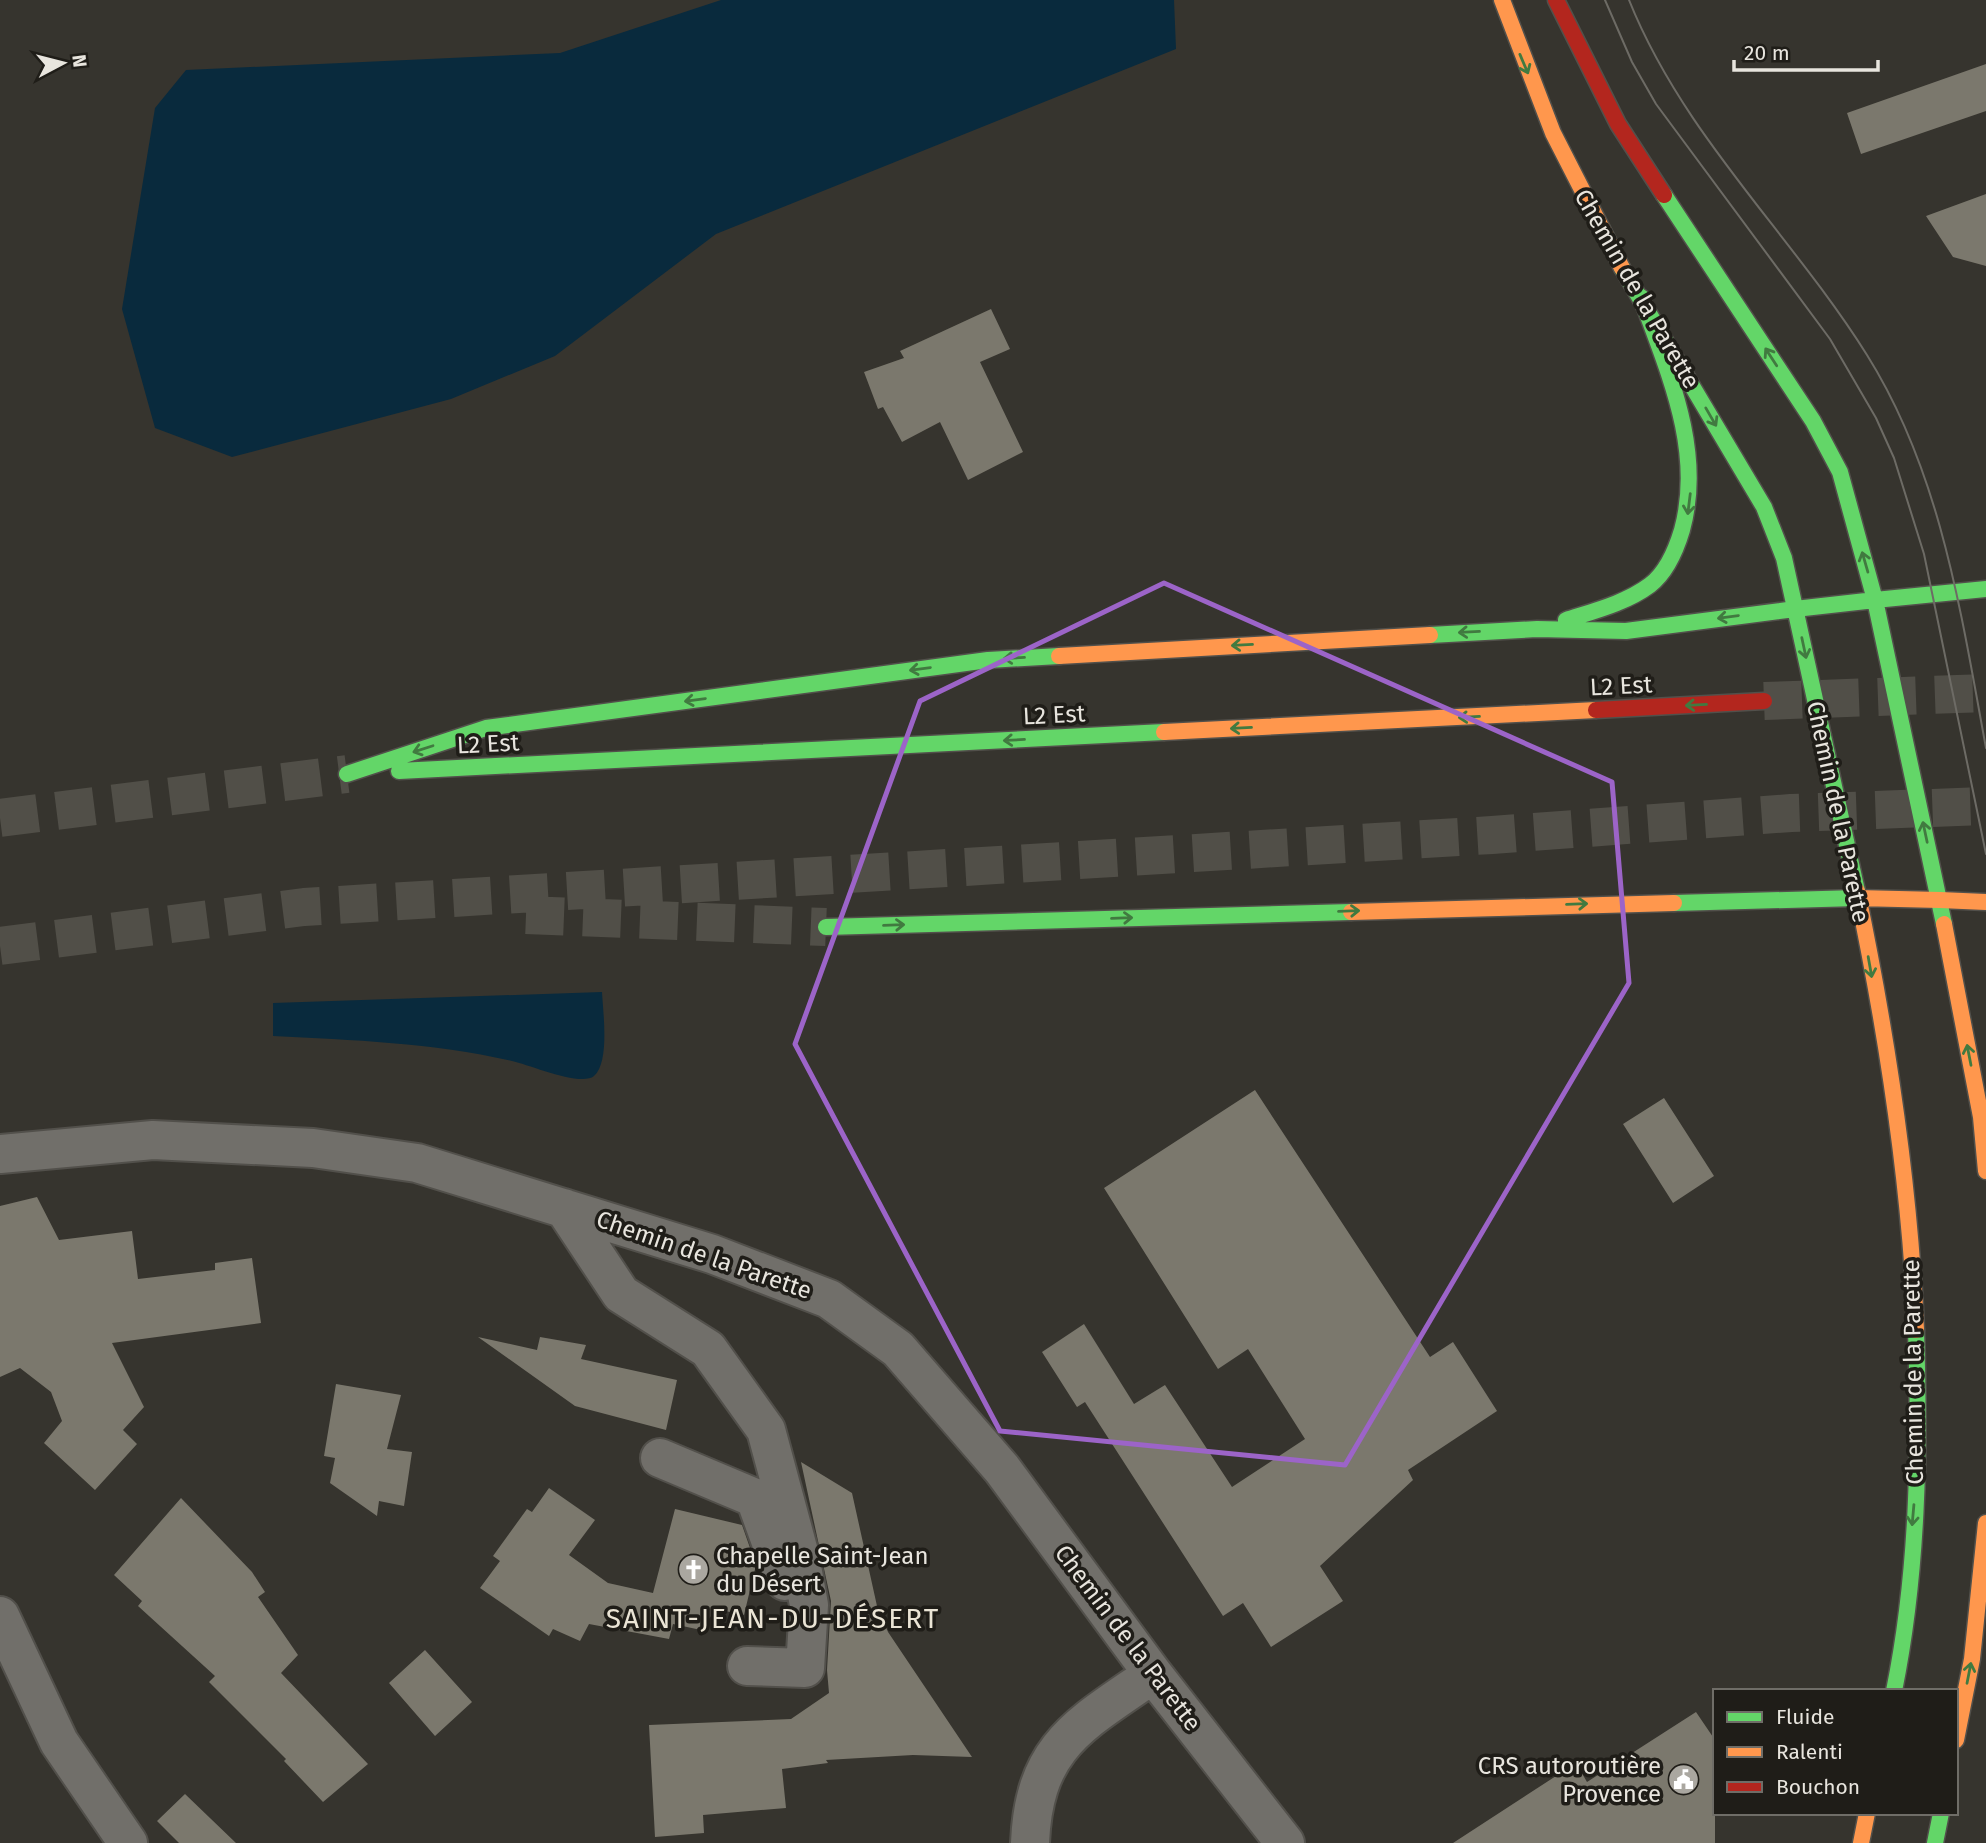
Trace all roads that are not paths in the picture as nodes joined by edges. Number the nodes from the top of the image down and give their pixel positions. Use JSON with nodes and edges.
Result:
{"nodes":[{"id":1,"x":1502,"y":0,"type":"edge"},
{"id":2,"x":1556,"y":0,"type":"edge"},
{"id":3,"x":1641,"y":297,"type":"junction"},
{"id":4,"x":1986,"y":589,"type":"edge"},
{"id":5,"x":1875,"y":600,"type":"junction"},
{"id":6,"x":1795,"y":609,"type":"junction"},
{"id":7,"x":1537,"y":629,"type":"junction"},
{"id":8,"x":1764,"y":701,"type":"tunnel mouth"},
{"id":9,"x":1857,"y":898,"type":"junction"},
{"id":10,"x":1940,"y":900,"type":"junction"},
{"id":11,"x":1986,"y":902,"type":"edge"},
{"id":12,"x":826,"y":927,"type":"tunnel mouth"},
{"id":13,"x":0,"y":1154,"type":"edge"},
{"id":14,"x":1986,"y":1171,"type":"edge"},
{"id":15,"x":565,"y":1208,"type":"junction"},
{"id":16,"x":660,"y":1458,"type":"dead end"},
{"id":17,"x":1986,"y":1523,"type":"edge"},
{"id":18,"x":809,"y":1605,"type":"junction"},
{"id":19,"x":0,"y":1616,"type":"edge"},
{"id":20,"x":747,"y":1666,"type":"dead end"},
{"id":21,"x":1153,"y":1674,"type":"junction"},
{"id":22,"x":1894,"y":1689,"type":"edge"},
{"id":23,"x":1958,"y":1730,"type":"edge"},
{"id":24,"x":1867,"y":1815,"type":"edge"},
{"id":25,"x":1941,"y":1815,"type":"edge"},
{"id":26,"x":128,"y":1843,"type":"edge"},
{"id":27,"x":1030,"y":1843,"type":"edge"},
{"id":28,"x":1285,"y":1843,"type":"edge"},
{"id":29,"x":1861,"y":1843,"type":"edge"},
{"id":30,"x":1935,"y":1843,"type":"edge"}],
"edges":[{"from":1,"to":3,"type":"main road","name":"Chemin de la Parette","one_way":true},
{"from":5,"to":2,"type":"main road","one_way":true},
{"from":3,"to":6,"type":"main road","name":"Chemin de la Parette","one_way":true},
{"from":3,"to":7,"type":"main road","one_way":true},
{"from":4,"to":5,"type":"main road"},
{"from":5,"to":6,"type":"main road"},
{"from":10,"to":5,"type":"main road","one_way":true},
{"from":6,"to":7,"type":"main road","one_way":true},
{"from":6,"to":9,"type":"main road","name":"Chemin de la Parette","one_way":true},
{"from":7,"to":8,"type":"main road","name":"L2 Est"},
{"from":9,"to":10,"type":"main road"},
{"from":12,"to":9,"type":"main road","one_way":true},
{"from":9,"to":22,"type":"main road","name":"Chemin de la Parette","one_way":true},
{"from":10,"to":11,"type":"main road"},
{"from":14,"to":10,"type":"main road","one_way":true},
{"from":13,"to":15,"type":"street","name":"Chemin de la Parette"},
{"from":15,"to":18,"type":"street"},
{"from":15,"to":21,"type":"street","name":"Chemin de la Parette"},
{"from":16,"to":18,"type":"street"},
{"from":23,"to":17,"type":"main road","one_way":true},
{"from":18,"to":20,"type":"street"},
{"from":19,"to":26,"type":"street"},
{"from":21,"to":27,"type":"street"},
{"from":21,"to":28,"type":"street","name":"Chemin de la Parette"},
{"from":24,"to":29,"type":"main road"},
{"from":25,"to":30,"type":"main road"}]}
